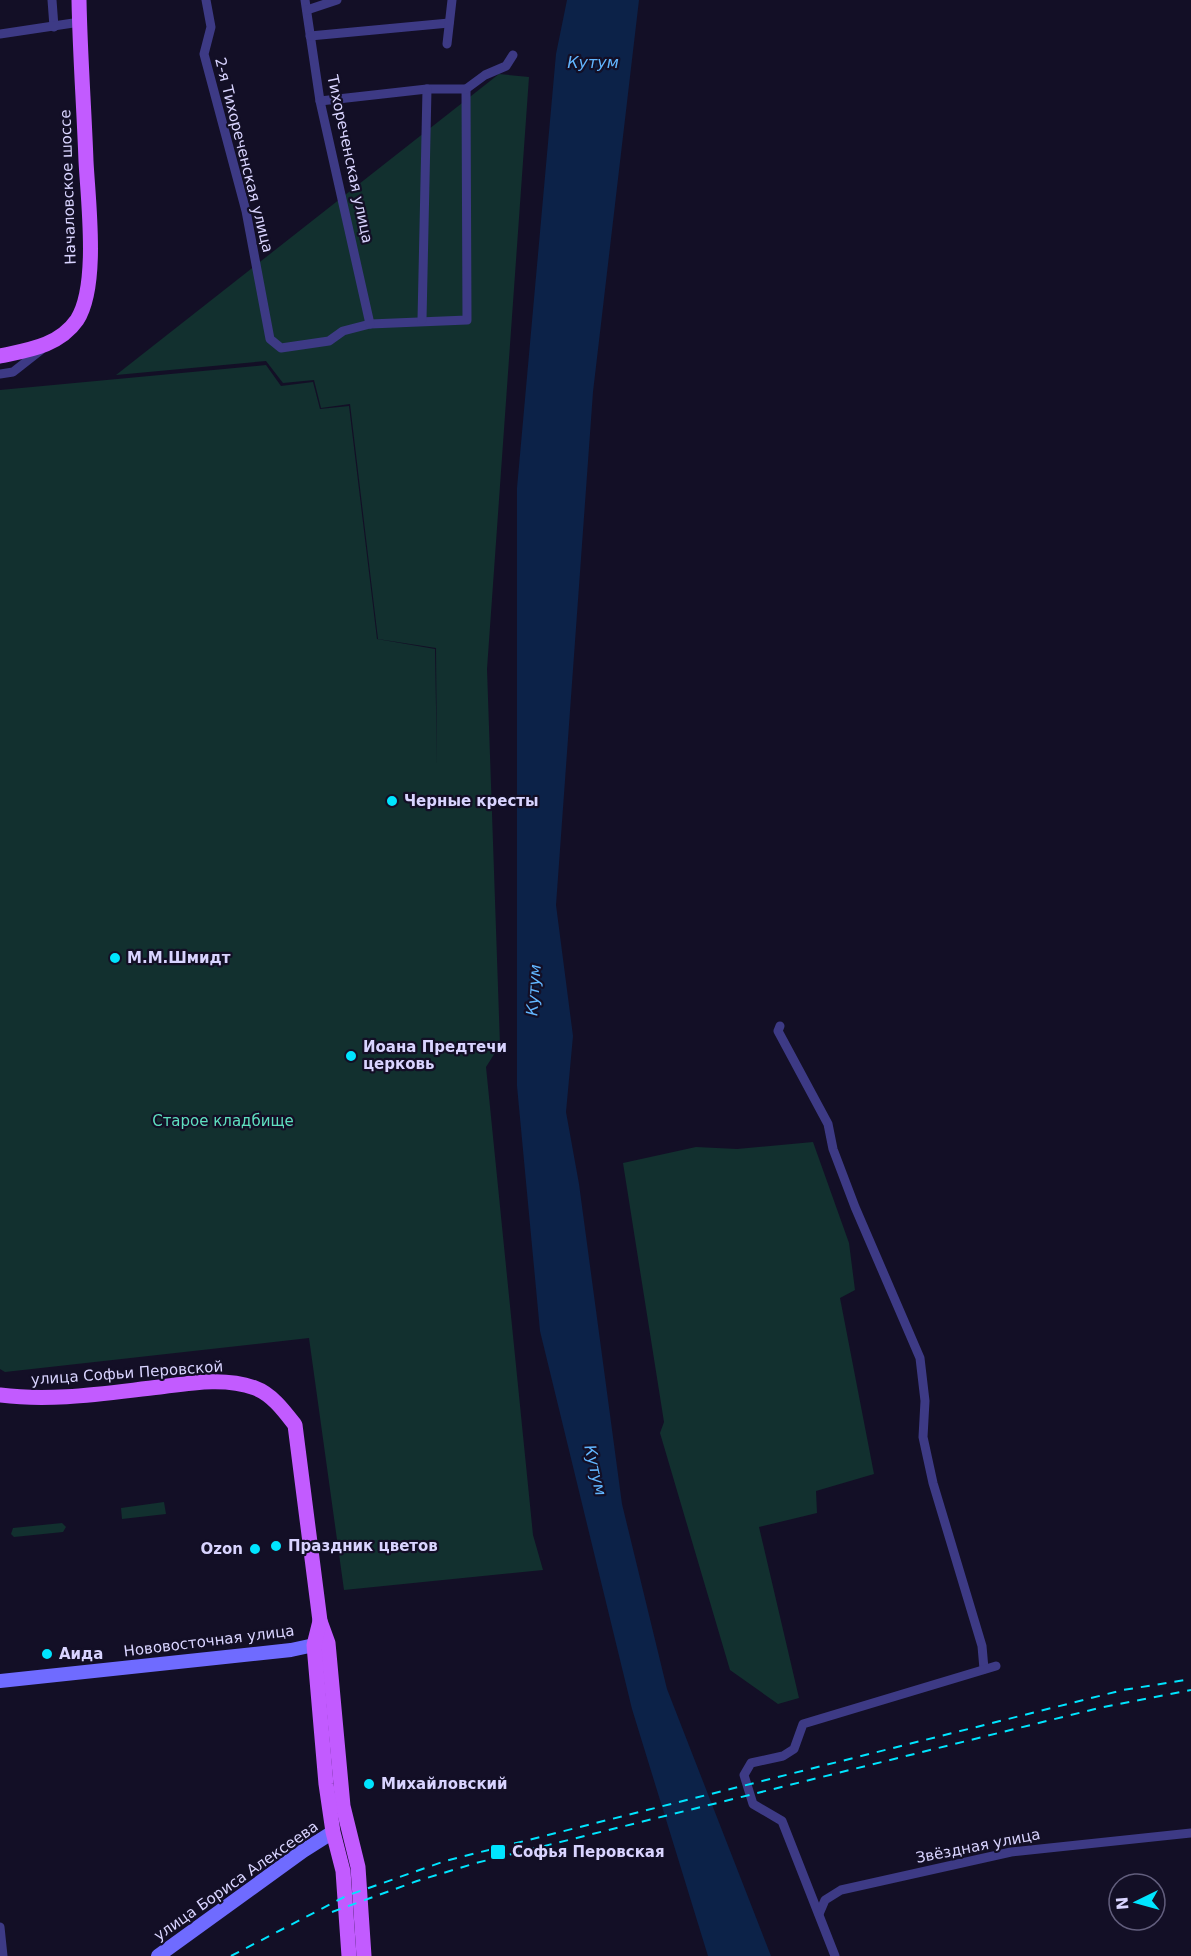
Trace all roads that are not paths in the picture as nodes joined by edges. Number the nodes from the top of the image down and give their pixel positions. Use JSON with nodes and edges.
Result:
{"nodes":[{"id":1,"x":52,"y":0,"type":"edge"},
{"id":2,"x":79,"y":0,"type":"edge"},
{"id":3,"x":206,"y":0,"type":"edge"},
{"id":4,"x":337,"y":0,"type":"edge"},
{"id":5,"x":452,"y":0,"type":"edge"},
{"id":6,"x":306,"y":5,"type":"edge"},
{"id":7,"x":80,"y":22,"type":"junction"},
{"id":8,"x":448,"y":23,"type":"junction"},
{"id":9,"x":54,"y":27,"type":"junction"},
{"id":10,"x":0,"y":34,"type":"edge"},
{"id":11,"x":310,"y":36,"type":"junction"},
{"id":12,"x":447,"y":44,"type":"dead end"},
{"id":13,"x":513,"y":55,"type":"dead end"},
{"id":14,"x":427,"y":89,"type":"junction"},
{"id":15,"x":466,"y":89,"type":"junction"},
{"id":16,"x":320,"y":101,"type":"junction"},
{"id":17,"x":422,"y":320,"type":"junction"},
{"id":18,"x":370,"y":324,"type":"junction"},
{"id":19,"x":51,"y":342,"type":"junction"},
{"id":20,"x":0,"y":356,"type":"edge"},
{"id":21,"x":0,"y":374,"type":"edge"},
{"id":22,"x":780,"y":1026,"type":"dead end"},
{"id":23,"x":0,"y":1395,"type":"edge"},
{"id":24,"x":321,"y":1644,"type":"junction"},
{"id":25,"x":996,"y":1666,"type":"dead end"},
{"id":26,"x":984,"y":1669,"type":"junction"},
{"id":27,"x":0,"y":1681,"type":"edge"},
{"id":28,"x":343,"y":1806,"type":"junction"},
{"id":29,"x":333,"y":1832,"type":"junction"},
{"id":30,"x":1191,"y":1833,"type":"edge"},
{"id":31,"x":303,"y":1851,"type":"junction"},
{"id":32,"x":819,"y":1914,"type":"junction"},
{"id":33,"x":0,"y":1927,"type":"edge"},
{"id":34,"x":3,"y":1956,"type":"edge"},
{"id":35,"x":146,"y":1956,"type":"edge"},
{"id":36,"x":158,"y":1956,"type":"edge"},
{"id":37,"x":349,"y":1956,"type":"edge"},
{"id":38,"x":364,"y":1956,"type":"edge"},
{"id":39,"x":835,"y":1956,"type":"edge"}],
"edges":[{"from":1,"to":9,"type":"street"},
{"from":2,"to":7,"type":"main road","name":"Началовское шоссе"},
{"from":3,"to":18,"type":"street","name":"2-я Тихореченская улица"},
{"from":4,"to":6,"type":"street"},
{"from":5,"to":8,"type":"street"},
{"from":6,"to":11,"type":"street","name":"Тихореченская улица"},
{"from":7,"to":9,"type":"street"},
{"from":7,"to":19,"type":"main road","name":"Началовское шоссе"},
{"from":8,"to":11,"type":"street"},
{"from":8,"to":12,"type":"street"},
{"from":9,"to":10,"type":"street"},
{"from":11,"to":16,"type":"street","name":"Тихореченская улица"},
{"from":13,"to":15,"type":"street"},
{"from":14,"to":15,"type":"street"},
{"from":14,"to":16,"type":"street"},
{"from":14,"to":17,"type":"street"},
{"from":15,"to":17,"type":"street"},
{"from":16,"to":18,"type":"street","name":"Тихореченская улица"},
{"from":17,"to":18,"type":"street"},
{"from":19,"to":20,"type":"main road","name":"Началовское шоссе"},
{"from":19,"to":21,"type":"street"},
{"from":22,"to":26,"type":"street"},
{"from":23,"to":24,"type":"main road","name":"улица Софьи Перовской"},
{"from":24,"to":27,"type":"street","name":"Нововосточная улица"},
{"from":24,"to":28,"type":"main road","name":"улица Софьи Перовской"},
{"from":24,"to":29,"type":"main road","name":"улица Софьи Перовской"},
{"from":25,"to":26,"type":"street"},
{"from":26,"to":32,"type":"street"},
{"from":28,"to":29,"type":"main road"},
{"from":28,"to":38,"type":"main road","name":"улица Софьи Перовской"},
{"from":29,"to":31,"type":"street","name":"улица Бориса Алексеева"},
{"from":29,"to":37,"type":"main road","name":"улица Софьи Перовской"},
{"from":30,"to":32,"type":"street","name":"Звёздная улица"},
{"from":31,"to":35,"type":"street"},
{"from":31,"to":36,"type":"street","name":"улица Бориса Алексеева"},
{"from":32,"to":39,"type":"street"},
{"from":33,"to":34,"type":"street"}]}
